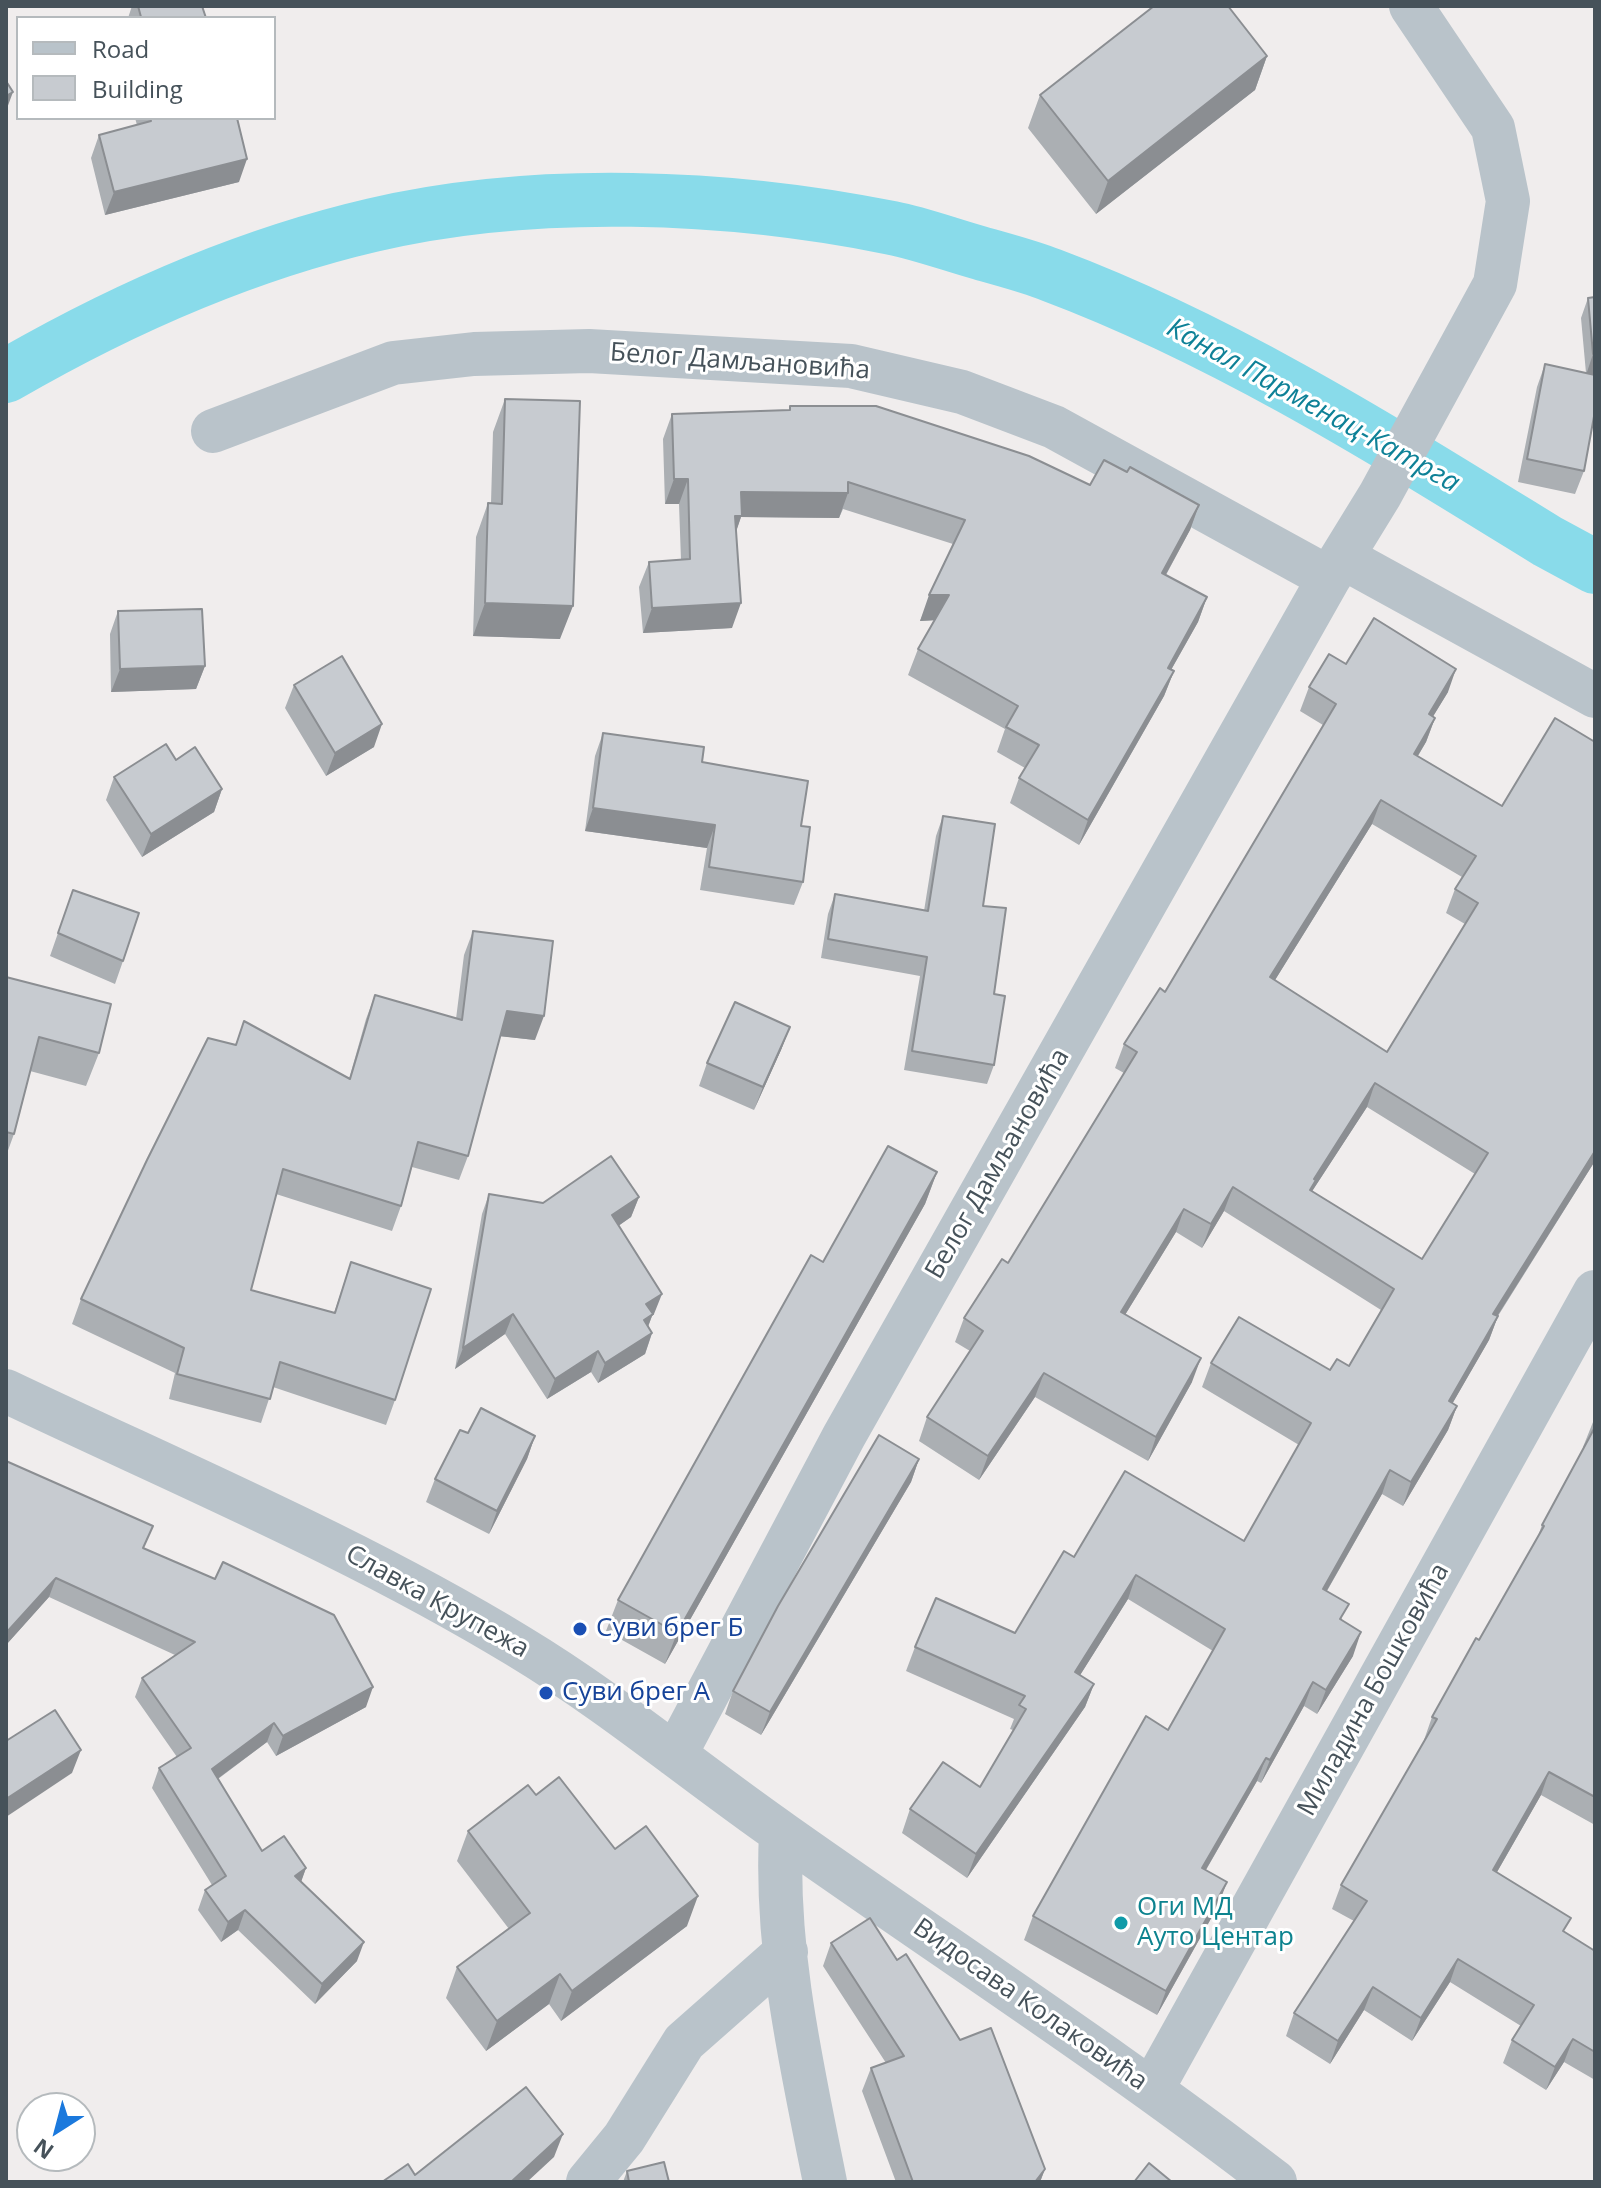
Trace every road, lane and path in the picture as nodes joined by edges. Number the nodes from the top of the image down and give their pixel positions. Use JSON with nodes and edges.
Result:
{"nodes":[{"id":1,"x":1411,"y":6,"type":"edge"},
{"id":2,"x":213,"y":431,"type":"dead end"},
{"id":3,"x":1336,"y":567,"type":"junction"},
{"id":4,"x":1595,"y":696,"type":"edge"},
{"id":5,"x":1595,"y":1292,"type":"edge"},
{"id":6,"x":6,"y":1391,"type":"edge"},
{"id":7,"x":675,"y":1755,"type":"junction"},
{"id":8,"x":781,"y":1833,"type":"junction"},
{"id":9,"x":786,"y":1952,"type":"junction"},
{"id":10,"x":1152,"y":2089,"type":"junction"},
{"id":11,"x":588,"y":2182,"type":"edge"},
{"id":12,"x":825,"y":2182,"type":"edge"},
{"id":13,"x":1275,"y":2182,"type":"edge"}],
"edges":[{"from":1,"to":3,"type":"street","name":"Белог Дамљановића"},
{"from":2,"to":3,"type":"street","name":"Белог Дамљановића"},
{"from":3,"to":4,"type":"street"},
{"from":3,"to":7,"type":"street","name":"Белог Дамљановића"},
{"from":5,"to":10,"type":"street","name":"Миладина Бошковића"},
{"from":6,"to":7,"type":"street","name":"Славка Крупежа"},
{"from":7,"to":8,"type":"street","name":"Славка Крупежа"},
{"from":8,"to":9,"type":"street"},
{"from":8,"to":10,"type":"street","name":"Видосава Колаковића"},
{"from":9,"to":11,"type":"street"},
{"from":9,"to":12,"type":"street"},
{"from":10,"to":13,"type":"street","name":"Видосава Колаковића"}]}
